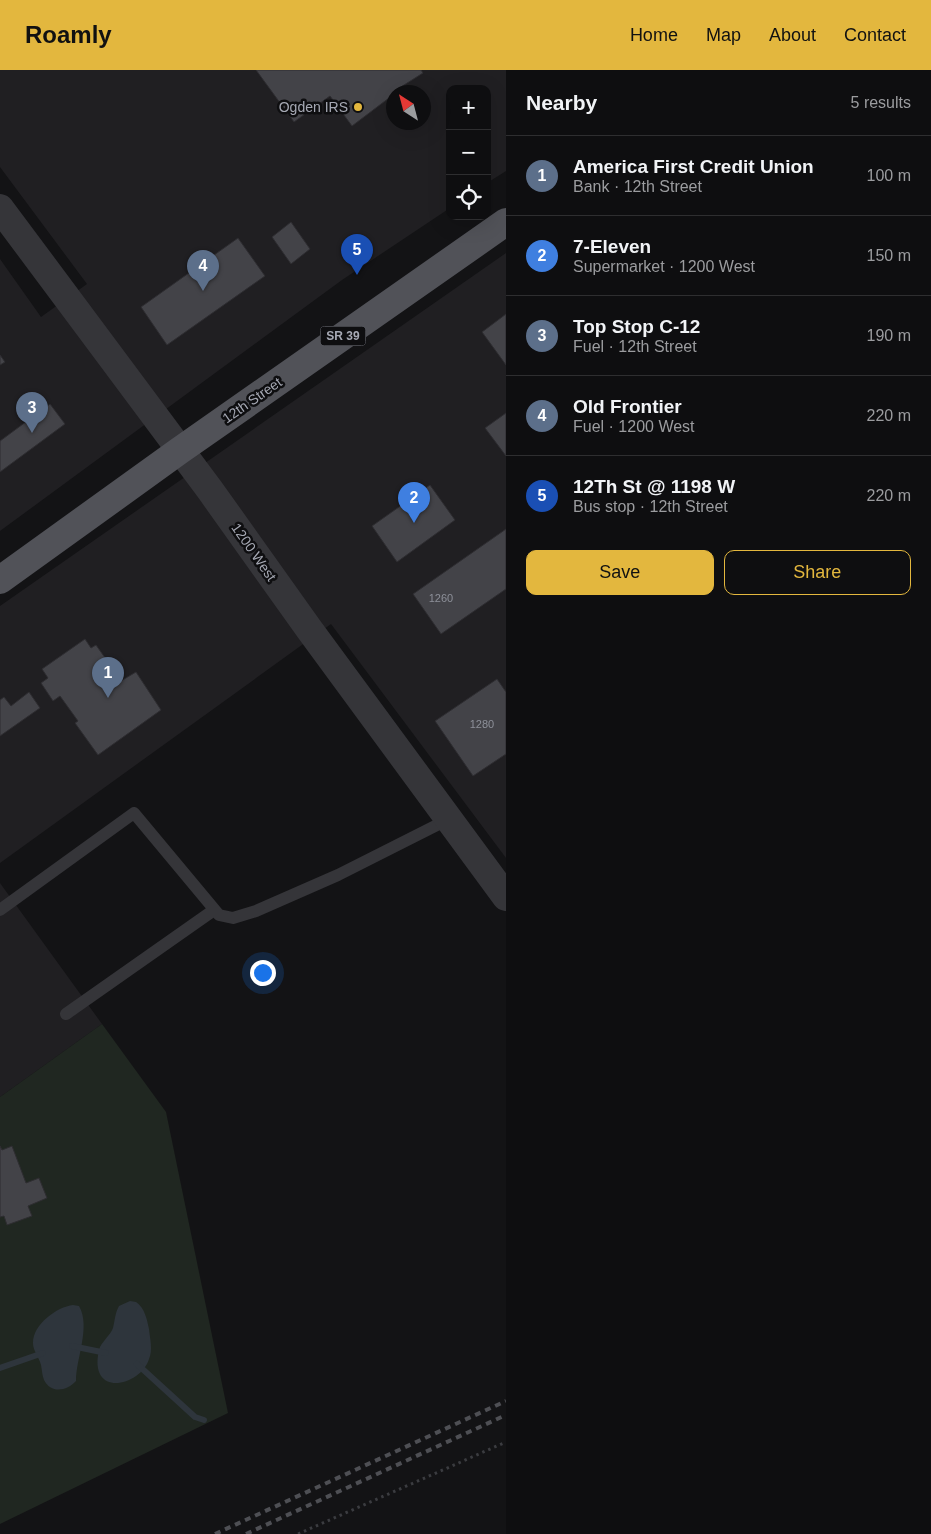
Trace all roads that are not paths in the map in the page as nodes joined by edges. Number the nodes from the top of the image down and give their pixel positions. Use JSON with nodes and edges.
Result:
{"nodes":[{"id":1,"x":0,"y":208,"type":"edge"},
{"id":2,"x":506,"y":222,"type":"edge"},
{"id":3,"x":179,"y":450,"type":"junction"},
{"id":4,"x":0,"y":580,"type":"edge"},
{"id":5,"x":449,"y":819,"type":"junction"},
{"id":6,"x":506,"y":897,"type":"edge"},
{"id":7,"x":0,"y":910,"type":"edge"},
{"id":8,"x":214,"y":910,"type":"junction"},
{"id":9,"x":66,"y":1014,"type":"dead end"}],
"edges":[{"from":1,"to":3,"type":"street","name":"1200 West"},
{"from":2,"to":3,"type":"main road","name":"12th Street","number":"SR 39"},
{"from":3,"to":4,"type":"main road","name":"12th Street","number":"SR 39"},
{"from":3,"to":5,"type":"street","name":"1200 West"},
{"from":5,"to":6,"type":"street","name":"1200 West"},
{"from":5,"to":8,"type":"lane"},
{"from":7,"to":8,"type":"lane"},
{"from":8,"to":9,"type":"lane"}]}
